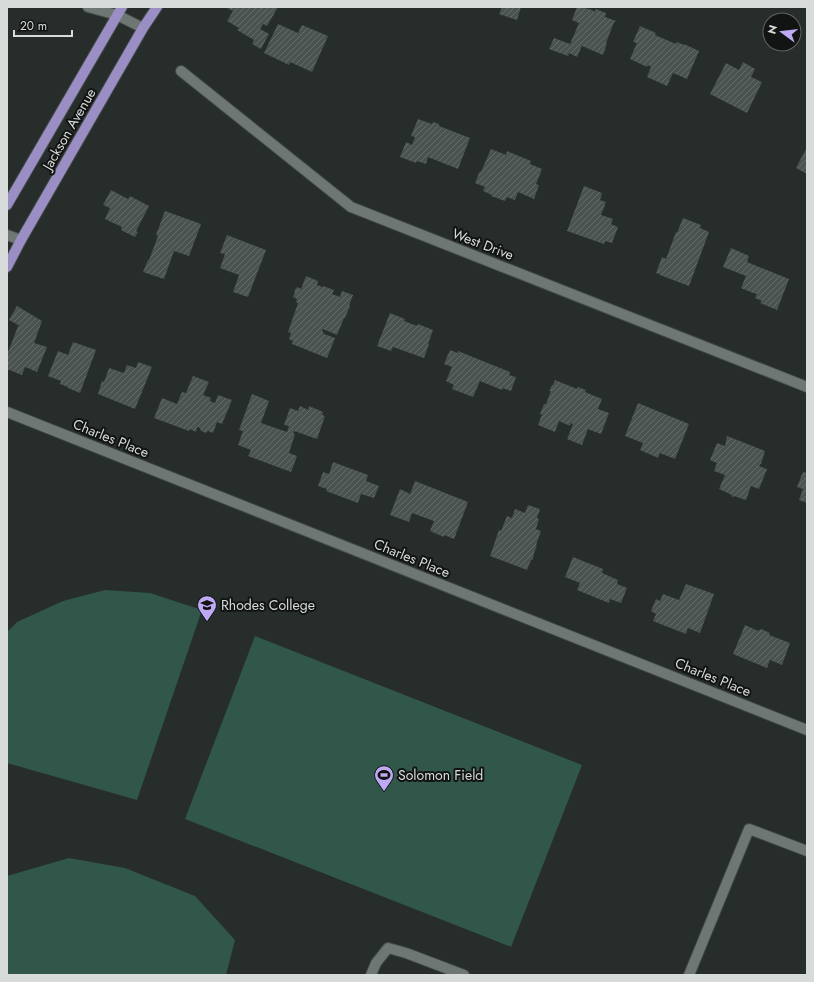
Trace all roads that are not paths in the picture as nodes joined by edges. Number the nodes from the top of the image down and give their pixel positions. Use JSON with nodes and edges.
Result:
{"nodes":[{"id":1,"x":88,"y":7,"type":"edge"},
{"id":2,"x":157,"y":7,"type":"edge"},
{"id":3,"x":119,"y":11,"type":"edge"},
{"id":4,"x":143,"y":28,"type":"junction"},
{"id":5,"x":181,"y":72,"type":"dead end"},
{"id":6,"x":7,"y":204,"type":"edge"},
{"id":7,"x":7,"y":235,"type":"edge"},
{"id":8,"x":21,"y":240,"type":"junction"},
{"id":9,"x":7,"y":267,"type":"edge"},
{"id":10,"x":807,"y":387,"type":"edge"},
{"id":11,"x":7,"y":412,"type":"edge"},
{"id":12,"x":807,"y":730,"type":"edge"},
{"id":13,"x":807,"y":851,"type":"edge"},
{"id":14,"x":371,"y":975,"type":"edge"},
{"id":15,"x":464,"y":975,"type":"edge"},
{"id":16,"x":689,"y":975,"type":"edge"}],
"edges":[{"from":1,"to":3,"type":"street"},
{"from":2,"to":4,"type":"main road","name":"Jackson Avenue"},
{"from":3,"to":4,"type":"street"},
{"from":3,"to":6,"type":"main road","name":"Jackson Avenue"},
{"from":4,"to":8,"type":"main road","name":"Jackson Avenue"},
{"from":5,"to":10,"type":"street","name":"West Drive"},
{"from":7,"to":8,"type":"street"},
{"from":8,"to":9,"type":"main road","name":"Jackson Avenue"},
{"from":11,"to":12,"type":"street","name":"Charles Place"},
{"from":13,"to":16,"type":"street"},
{"from":14,"to":15,"type":"street"}]}
